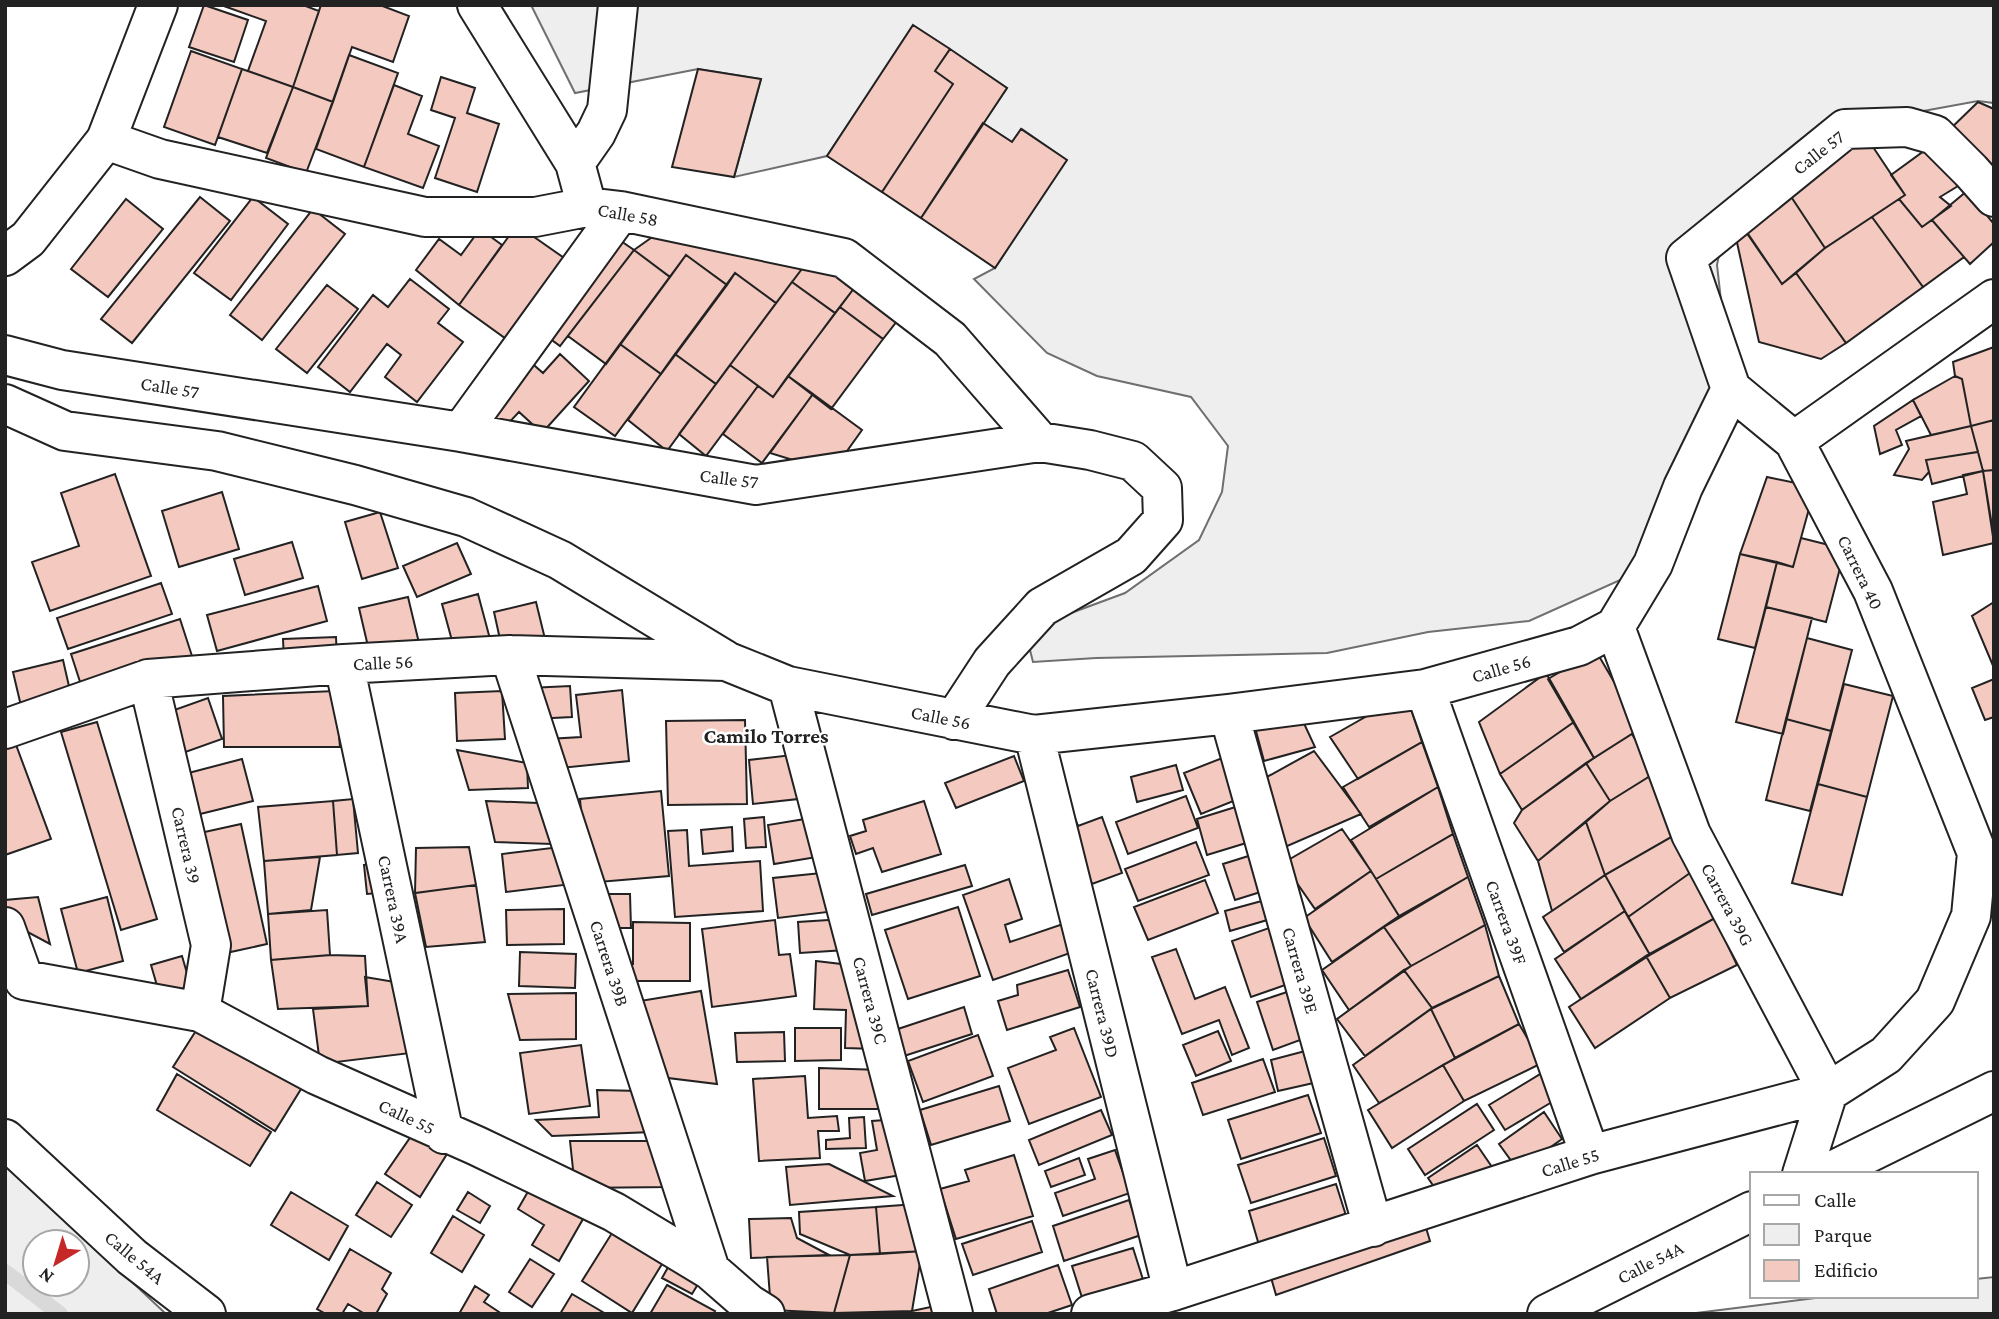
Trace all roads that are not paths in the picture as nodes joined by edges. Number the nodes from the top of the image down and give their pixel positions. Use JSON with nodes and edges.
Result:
{"nodes":[{"id":1,"x":158,"y":5,"type":"edge"},
{"id":2,"x":478,"y":5,"type":"edge"},
{"id":3,"x":618,"y":5,"type":"edge"},
{"id":4,"x":106,"y":140,"type":"junction"},
{"id":5,"x":575,"y":163,"type":"junction"},
{"id":6,"x":1994,"y":197,"type":"edge"},
{"id":7,"x":604,"y":209,"type":"junction"},
{"id":8,"x":5,"y":256,"type":"edge"},
{"id":9,"x":1994,"y":299,"type":"edge"},
{"id":10,"x":5,"y":355,"type":"edge"},
{"id":11,"x":1731,"y":389,"type":"junction"},
{"id":12,"x":5,"y":405,"type":"edge"},
{"id":13,"x":461,"y":432,"type":"junction"},
{"id":14,"x":1794,"y":441,"type":"junction"},
{"id":15,"x":1040,"y":442,"type":"junction"},
{"id":16,"x":1615,"y":627,"type":"junction"},
{"id":17,"x":510,"y":655,"type":"junction"},
{"id":18,"x":726,"y":661,"type":"junction"},
{"id":19,"x":344,"y":664,"type":"junction"},
{"id":20,"x":148,"y":679,"type":"junction"},
{"id":21,"x":789,"y":686,"type":"junction"},
{"id":22,"x":1425,"y":689,"type":"junction"},
{"id":23,"x":1229,"y":714,"type":"junction"},
{"id":24,"x":954,"y":720,"type":"junction"},
{"id":25,"x":5,"y":729,"type":"edge"},
{"id":26,"x":1034,"y":735,"type":"junction"},
{"id":27,"x":1971,"y":916,"type":"joint"},
{"id":28,"x":5,"y":927,"type":"edge"},
{"id":29,"x":200,"y":1012,"type":"junction"},
{"id":30,"x":1994,"y":1091,"type":"edge"},
{"id":31,"x":1828,"y":1092,"type":"junction"},
{"id":32,"x":444,"y":1134,"type":"junction"},
{"id":33,"x":5,"y":1139,"type":"edge"},
{"id":34,"x":1590,"y":1155,"type":"junction"},
{"id":35,"x":1803,"y":1172,"type":"edge"},
{"id":36,"x":1830,"y":1172,"type":"edge"},
{"id":37,"x":1750,"y":1211,"type":"edge"},
{"id":38,"x":1373,"y":1227,"type":"junction"},
{"id":39,"x":710,"y":1270,"type":"junction"},
{"id":40,"x":1172,"y":1291,"type":"junction"},
{"id":41,"x":206,"y":1314,"type":"edge"},
{"id":42,"x":765,"y":1314,"type":"edge"},
{"id":43,"x":953,"y":1314,"type":"edge"},
{"id":44,"x":1091,"y":1314,"type":"edge"},
{"id":45,"x":1548,"y":1314,"type":"edge"}],
"edges":[{"from":1,"to":4,"type":"street"},
{"from":2,"to":5,"type":"street"},
{"from":3,"to":5,"type":"street"},
{"from":4,"to":7,"type":"street","name":"Calle 58"},
{"from":4,"to":8,"type":"street"},
{"from":5,"to":7,"type":"street"},
{"from":6,"to":11,"type":"street","name":"Calle 57"},
{"from":7,"to":13,"type":"street"},
{"from":7,"to":15,"type":"street","name":"Calle 58"},
{"from":9,"to":14,"type":"street"},
{"from":10,"to":13,"type":"street","name":"Calle 57"},
{"from":11,"to":14,"type":"street","name":"Carrera 40"},
{"from":11,"to":16,"type":"street"},
{"from":12,"to":18,"type":"street"},
{"from":13,"to":15,"type":"street","name":"Calle 57"},
{"from":14,"to":27,"type":"street","name":"Carrera 40"},
{"from":15,"to":24,"type":"street","name":"Calle 57"},
{"from":16,"to":22,"type":"street","name":"Calle 56"},
{"from":16,"to":31,"type":"street","name":"Carrera 39G"},
{"from":17,"to":18,"type":"street","name":"Calle 56"},
{"from":17,"to":19,"type":"street","name":"Calle 56"},
{"from":17,"to":39,"type":"street","name":"Carrera 39B"},
{"from":18,"to":21,"type":"street","name":"Calle 56"},
{"from":19,"to":20,"type":"street","name":"Calle 56"},
{"from":19,"to":32,"type":"street","name":"Carrera 39A"},
{"from":20,"to":25,"type":"street","name":"Calle 56"},
{"from":20,"to":29,"type":"street","name":"Carrera 39"},
{"from":21,"to":24,"type":"street","name":"Calle 56"},
{"from":21,"to":43,"type":"street","name":"Carrera 39C"},
{"from":22,"to":23,"type":"street","name":"Calle 56"},
{"from":22,"to":34,"type":"street","name":"Carrera 39F"},
{"from":23,"to":26,"type":"street","name":"Calle 56"},
{"from":23,"to":38,"type":"street","name":"Carrera 39E"},
{"from":24,"to":26,"type":"street","name":"Calle 56"},
{"from":26,"to":40,"type":"street","name":"Carrera 39D"},
{"from":27,"to":31,"type":"street","name":"Calle 55"},
{"from":28,"to":29,"type":"street","name":"Calle 55"},
{"from":29,"to":32,"type":"street","name":"Calle 55"},
{"from":30,"to":36,"type":"street"},
{"from":31,"to":34,"type":"street","name":"Calle 55"},
{"from":31,"to":35,"type":"street"},
{"from":32,"to":39,"type":"street","name":"Calle 55"},
{"from":33,"to":41,"type":"street","name":"Calle 54A"},
{"from":34,"to":38,"type":"street","name":"Calle 55"},
{"from":37,"to":45,"type":"street","name":"Calle 54A"},
{"from":38,"to":40,"type":"street","name":"Calle 55"},
{"from":39,"to":42,"type":"street","name":"Calle 55"},
{"from":40,"to":44,"type":"street","name":"Calle 55"}]}
